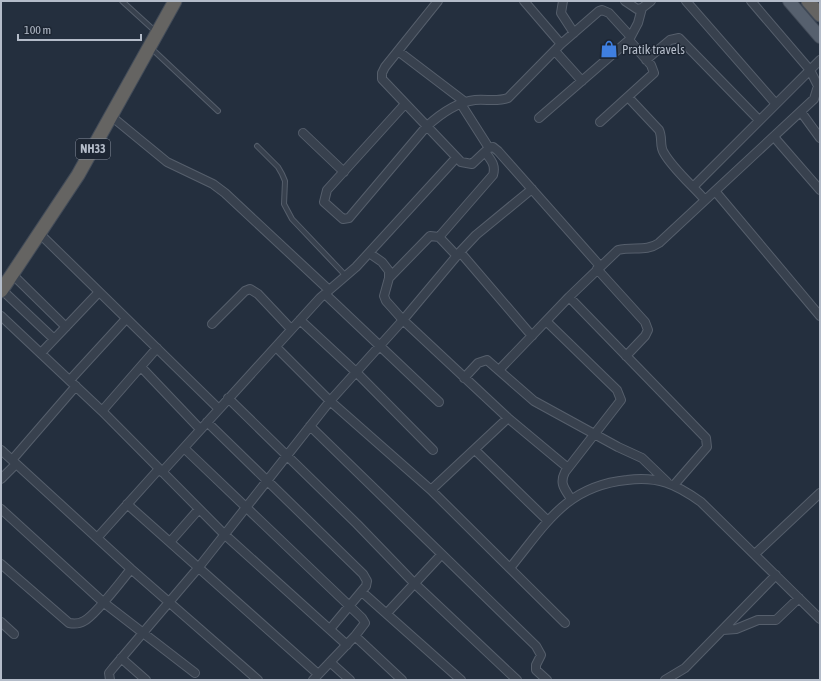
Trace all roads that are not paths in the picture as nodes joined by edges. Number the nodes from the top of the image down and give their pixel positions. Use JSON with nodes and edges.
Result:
{"nodes":[{"id":1,"x":122,"y":1,"type":"edge"},
{"id":2,"x":175,"y":1,"type":"edge"},
{"id":3,"x":438,"y":1,"type":"edge"},
{"id":4,"x":524,"y":1,"type":"edge"},
{"id":5,"x":563,"y":1,"type":"edge"},
{"id":6,"x":625,"y":1,"type":"edge"},
{"id":7,"x":651,"y":1,"type":"edge"},
{"id":8,"x":686,"y":1,"type":"edge"},
{"id":9,"x":751,"y":1,"type":"edge"},
{"id":10,"x":789,"y":1,"type":"edge"},
{"id":11,"x":808,"y":1,"type":"edge"},
{"id":12,"x":642,"y":8,"type":"junction"},
{"id":13,"x":820,"y":15,"type":"edge"},
{"id":14,"x":157,"y":32,"type":"junction"},
{"id":15,"x":574,"y":33,"type":"junction"},
{"id":16,"x":820,"y":37,"type":"edge"},
{"id":17,"x":629,"y":38,"type":"junction"},
{"id":18,"x":149,"y":46,"type":"junction"},
{"id":19,"x":558,"y":48,"type":"junction"},
{"id":20,"x":398,"y":51,"type":"junction"},
{"id":21,"x":646,"y":60,"type":"junction"},
{"id":22,"x":820,"y":60,"type":"edge"},
{"id":23,"x":810,"y":70,"type":"junction"},
{"id":24,"x":582,"y":81,"type":"junction"},
{"id":25,"x":819,"y":88,"type":"edge"},
{"id":26,"x":628,"y":97,"type":"junction"},
{"id":27,"x":463,"y":103,"type":"junction"},
{"id":28,"x":405,"y":104,"type":"junction"},
{"id":29,"x":776,"y":104,"type":"junction"},
{"id":30,"x":218,"y":111,"type":"dead end"},
{"id":31,"x":801,"y":112,"type":"junction"},
{"id":32,"x":110,"y":116,"type":"junction"},
{"id":33,"x":539,"y":118,"type":"dead end"},
{"id":34,"x":759,"y":120,"type":"junction"},
{"id":35,"x":600,"y":122,"type":"dead end"},
{"id":36,"x":426,"y":127,"type":"junction"},
{"id":37,"x":303,"y":133,"type":"dead end"},
{"id":38,"x":774,"y":137,"type":"junction"},
{"id":39,"x":820,"y":138,"type":"edge"},
{"id":40,"x":257,"y":146,"type":"dead end"},
{"id":41,"x":487,"y":150,"type":"junction"},
{"id":42,"x":456,"y":158,"type":"junction"},
{"id":43,"x":344,"y":172,"type":"junction"},
{"id":44,"x":693,"y":187,"type":"junction"},
{"id":45,"x":532,"y":189,"type":"junction"},
{"id":46,"x":820,"y":190,"type":"edge"},
{"id":47,"x":714,"y":191,"type":"junction"},
{"id":48,"x":706,"y":200,"type":"junction"},
{"id":49,"x":39,"y":233,"type":"junction"},
{"id":50,"x":439,"y":237,"type":"junction"},
{"id":51,"x":369,"y":253,"type":"junction"},
{"id":52,"x":459,"y":254,"type":"junction"},
{"id":53,"x":599,"y":268,"type":"junction"},
{"id":54,"x":12,"y":274,"type":"junction"},
{"id":55,"x":346,"y":276,"type":"junction"},
{"id":56,"x":389,"y":278,"type":"junction"},
{"id":57,"x":1,"y":290,"type":"edge"},
{"id":58,"x":99,"y":292,"type":"junction"},
{"id":59,"x":327,"y":292,"type":"junction"},
{"id":60,"x":569,"y":297,"type":"junction"},
{"id":61,"x":1,"y":316,"type":"edge"},
{"id":62,"x":820,"y":316,"type":"edge"},
{"id":63,"x":126,"y":318,"type":"junction"},
{"id":64,"x":300,"y":320,"type":"junction"},
{"id":65,"x":403,"y":320,"type":"junction"},
{"id":66,"x":546,"y":321,"type":"junction"},
{"id":67,"x":212,"y":324,"type":"dead end"},
{"id":68,"x":66,"y":326,"type":"junction"},
{"id":69,"x":291,"y":329,"type":"junction"},
{"id":70,"x":532,"y":336,"type":"junction"},
{"id":71,"x":54,"y":339,"type":"junction"},
{"id":72,"x":380,"y":345,"type":"junction"},
{"id":73,"x":276,"y":347,"type":"junction"},
{"id":74,"x":157,"y":348,"type":"junction"},
{"id":75,"x":40,"y":353,"type":"junction"},
{"id":76,"x":626,"y":356,"type":"junction"},
{"id":77,"x":141,"y":367,"type":"junction"},
{"id":78,"x":499,"y":370,"type":"junction"},
{"id":79,"x":356,"y":372,"type":"junction"},
{"id":80,"x":464,"y":378,"type":"junction"},
{"id":81,"x":73,"y":383,"type":"junction"},
{"id":82,"x":228,"y":398,"type":"junction"},
{"id":83,"x":330,"y":400,"type":"junction"},
{"id":84,"x":439,"y":402,"type":"dead end"},
{"id":85,"x":219,"y":409,"type":"junction"},
{"id":86,"x":102,"y":411,"type":"junction"},
{"id":87,"x":508,"y":418,"type":"junction"},
{"id":88,"x":207,"y":422,"type":"junction"},
{"id":89,"x":310,"y":426,"type":"junction"},
{"id":90,"x":200,"y":429,"type":"junction"},
{"id":91,"x":595,"y":435,"type":"junction"},
{"id":92,"x":184,"y":448,"type":"junction"},
{"id":93,"x":1,"y":450,"type":"edge"},
{"id":94,"x":433,"y":450,"type":"dead end"},
{"id":95,"x":475,"y":450,"type":"junction"},
{"id":96,"x":288,"y":455,"type":"junction"},
{"id":97,"x":14,"y":462,"type":"junction"},
{"id":98,"x":568,"y":468,"type":"junction"},
{"id":99,"x":160,"y":471,"type":"junction"},
{"id":100,"x":1,"y":479,"type":"edge"},
{"id":101,"x":267,"y":480,"type":"junction"},
{"id":102,"x":671,"y":483,"type":"junction"},
{"id":103,"x":432,"y":490,"type":"junction"},
{"id":104,"x":820,"y":493,"type":"edge"},
{"id":105,"x":571,"y":499,"type":"junction"},
{"id":106,"x":127,"y":504,"type":"junction"},
{"id":107,"x":246,"y":507,"type":"junction"},
{"id":108,"x":1,"y":509,"type":"edge"},
{"id":109,"x":199,"y":509,"type":"junction"},
{"id":110,"x":548,"y":521,"type":"junction"},
{"id":111,"x":224,"y":534,"type":"junction"},
{"id":112,"x":97,"y":538,"type":"junction"},
{"id":113,"x":170,"y":542,"type":"junction"},
{"id":114,"x":755,"y":554,"type":"junction"},
{"id":115,"x":441,"y":555,"type":"junction"},
{"id":116,"x":1,"y":564,"type":"edge"},
{"id":117,"x":199,"y":567,"type":"junction"},
{"id":118,"x":510,"y":568,"type":"junction"},
{"id":119,"x":131,"y":569,"type":"junction"},
{"id":120,"x":776,"y":575,"type":"junction"},
{"id":121,"x":414,"y":583,"type":"junction"},
{"id":122,"x":362,"y":592,"type":"junction"},
{"id":123,"x":799,"y":598,"type":"junction"},
{"id":124,"x":103,"y":602,"type":"junction"},
{"id":125,"x":170,"y":603,"type":"junction"},
{"id":126,"x":350,"y":607,"type":"junction"},
{"id":127,"x":388,"y":613,"type":"junction"},
{"id":128,"x":820,"y":619,"type":"edge"},
{"id":129,"x":1,"y":622,"type":"edge"},
{"id":130,"x":565,"y":623,"type":"dead end"},
{"id":131,"x":330,"y":629,"type":"junction"},
{"id":132,"x":723,"y":630,"type":"junction"},
{"id":133,"x":14,"y":634,"type":"dead end"},
{"id":134,"x":143,"y":634,"type":"junction"},
{"id":135,"x":355,"y":636,"type":"junction"},
{"id":136,"x":347,"y":645,"type":"junction"},
{"id":137,"x":121,"y":658,"type":"junction"},
{"id":138,"x":330,"y":662,"type":"junction"},
{"id":139,"x":195,"y":673,"type":"dead end"},
{"id":140,"x":315,"y":677,"type":"edge"},
{"id":141,"x":110,"y":680,"type":"edge"},
{"id":142,"x":146,"y":680,"type":"edge"},
{"id":143,"x":258,"y":680,"type":"edge"},
{"id":144,"x":350,"y":680,"type":"edge"},
{"id":145,"x":402,"y":680,"type":"edge"},
{"id":146,"x":461,"y":680,"type":"edge"},
{"id":147,"x":517,"y":680,"type":"edge"},
{"id":148,"x":547,"y":680,"type":"edge"},
{"id":149,"x":665,"y":680,"type":"edge"}],
"edges":[{"from":1,"to":14,"type":"lane"},
{"from":2,"to":14,"type":"highway","number":"NH33"},
{"from":3,"to":20,"type":"street"},
{"from":4,"to":19,"type":"street"},
{"from":5,"to":15,"type":"street"},
{"from":6,"to":12,"type":"street"},
{"from":7,"to":12,"type":"street"},
{"from":8,"to":29,"type":"street"},
{"from":9,"to":23,"type":"street"},
{"from":10,"to":16,"type":"main road"},
{"from":11,"to":13,"type":"highway"},
{"from":12,"to":17,"type":"street"},
{"from":14,"to":18,"type":"highway","number":"NH33"},
{"from":15,"to":17,"type":"street"},
{"from":15,"to":19,"type":"street"},
{"from":17,"to":21,"type":"street"},
{"from":17,"to":24,"type":"street"},
{"from":18,"to":30,"type":"lane"},
{"from":18,"to":32,"type":"highway","number":"NH33"},
{"from":19,"to":24,"type":"street"},
{"from":19,"to":27,"type":"street"},
{"from":20,"to":27,"type":"street"},
{"from":20,"to":28,"type":"street"},
{"from":21,"to":26,"type":"street"},
{"from":21,"to":34,"type":"street"},
{"from":22,"to":23,"type":"street"},
{"from":23,"to":25,"type":"street"},
{"from":23,"to":29,"type":"street"},
{"from":24,"to":33,"type":"street"},
{"from":25,"to":31,"type":"street"},
{"from":26,"to":35,"type":"street"},
{"from":26,"to":44,"type":"street"},
{"from":27,"to":36,"type":"street"},
{"from":27,"to":41,"type":"street"},
{"from":28,"to":36,"type":"street"},
{"from":28,"to":43,"type":"street"},
{"from":29,"to":34,"type":"street"},
{"from":31,"to":38,"type":"street"},
{"from":31,"to":39,"type":"street"},
{"from":32,"to":49,"type":"highway","number":"NH33"},
{"from":32,"to":59,"type":"street"},
{"from":34,"to":44,"type":"street"},
{"from":36,"to":42,"type":"street"},
{"from":36,"to":43,"type":"street"},
{"from":37,"to":43,"type":"street"},
{"from":38,"to":46,"type":"street"},
{"from":38,"to":47,"type":"street"},
{"from":40,"to":55,"type":"lane"},
{"from":41,"to":42,"type":"street"},
{"from":41,"to":45,"type":"street"},
{"from":41,"to":50,"type":"street"},
{"from":42,"to":51,"type":"street"},
{"from":44,"to":48,"type":"street"},
{"from":45,"to":52,"type":"street"},
{"from":45,"to":53,"type":"street"},
{"from":47,"to":48,"type":"street"},
{"from":47,"to":62,"type":"street"},
{"from":48,"to":53,"type":"street"},
{"from":49,"to":54,"type":"highway","number":"NH33"},
{"from":49,"to":58,"type":"street"},
{"from":50,"to":52,"type":"street"},
{"from":50,"to":56,"type":"street"},
{"from":51,"to":55,"type":"street"},
{"from":51,"to":56,"type":"street"},
{"from":52,"to":65,"type":"street"},
{"from":52,"to":70,"type":"street"},
{"from":53,"to":60,"type":"street"},
{"from":53,"to":76,"type":"street"},
{"from":54,"to":57,"type":"highway","number":"NH33"},
{"from":54,"to":68,"type":"street"},
{"from":55,"to":59,"type":"street"},
{"from":56,"to":65,"type":"street"},
{"from":57,"to":71,"type":"street"},
{"from":58,"to":63,"type":"street"},
{"from":58,"to":68,"type":"street"},
{"from":59,"to":64,"type":"street"},
{"from":59,"to":72,"type":"street"},
{"from":60,"to":66,"type":"street"},
{"from":60,"to":76,"type":"street"},
{"from":61,"to":75,"type":"street"},
{"from":63,"to":74,"type":"street"},
{"from":63,"to":81,"type":"street"},
{"from":64,"to":69,"type":"street"},
{"from":64,"to":79,"type":"street"},
{"from":65,"to":72,"type":"street"},
{"from":65,"to":80,"type":"street"},
{"from":66,"to":70,"type":"street"},
{"from":66,"to":91,"type":"street"},
{"from":67,"to":69,"type":"street"},
{"from":68,"to":71,"type":"street"},
{"from":69,"to":73,"type":"street"},
{"from":70,"to":78,"type":"street"},
{"from":71,"to":75,"type":"street"},
{"from":72,"to":79,"type":"street"},
{"from":72,"to":84,"type":"street"},
{"from":73,"to":82,"type":"street"},
{"from":73,"to":83,"type":"street"},
{"from":74,"to":77,"type":"street"},
{"from":74,"to":85,"type":"street"},
{"from":75,"to":81,"type":"street"},
{"from":76,"to":102,"type":"street"},
{"from":77,"to":86,"type":"street"},
{"from":77,"to":90,"type":"street"},
{"from":78,"to":80,"type":"street"},
{"from":78,"to":91,"type":"street"},
{"from":79,"to":83,"type":"street"},
{"from":79,"to":94,"type":"street"},
{"from":80,"to":87,"type":"street"},
{"from":81,"to":86,"type":"street"},
{"from":81,"to":97,"type":"street"},
{"from":82,"to":85,"type":"street"},
{"from":82,"to":96,"type":"street"},
{"from":83,"to":89,"type":"street"},
{"from":83,"to":103,"type":"street"},
{"from":85,"to":88,"type":"street"},
{"from":86,"to":99,"type":"street"},
{"from":87,"to":95,"type":"street"},
{"from":87,"to":98,"type":"street"},
{"from":88,"to":90,"type":"street"},
{"from":88,"to":101,"type":"street"},
{"from":89,"to":96,"type":"street"},
{"from":89,"to":115,"type":"street"},
{"from":90,"to":92,"type":"street"},
{"from":91,"to":98,"type":"street"},
{"from":91,"to":102,"type":"street"},
{"from":92,"to":99,"type":"street"},
{"from":92,"to":107,"type":"street"},
{"from":93,"to":97,"type":"street"},
{"from":95,"to":103,"type":"street"},
{"from":95,"to":110,"type":"street"},
{"from":96,"to":101,"type":"street"},
{"from":96,"to":121,"type":"street"},
{"from":97,"to":100,"type":"street"},
{"from":97,"to":112,"type":"street"},
{"from":98,"to":105,"type":"street"},
{"from":99,"to":106,"type":"street"},
{"from":99,"to":109,"type":"street"},
{"from":101,"to":107,"type":"street"},
{"from":101,"to":122,"type":"street"},
{"from":102,"to":105,"type":"street"},
{"from":102,"to":114,"type":"street"},
{"from":103,"to":118,"type":"street"},
{"from":104,"to":114,"type":"street"},
{"from":105,"to":110,"type":"street"},
{"from":106,"to":112,"type":"street"},
{"from":106,"to":113,"type":"street"},
{"from":107,"to":111,"type":"street"},
{"from":107,"to":126,"type":"street"},
{"from":108,"to":124,"type":"street"},
{"from":109,"to":111,"type":"street"},
{"from":109,"to":113,"type":"street"},
{"from":110,"to":118,"type":"street"},
{"from":111,"to":117,"type":"street"},
{"from":111,"to":131,"type":"street"},
{"from":112,"to":119,"type":"street"},
{"from":113,"to":117,"type":"street"},
{"from":114,"to":120,"type":"street"},
{"from":115,"to":121,"type":"street"},
{"from":115,"to":148,"type":"street"},
{"from":116,"to":124,"type":"street"},
{"from":117,"to":125,"type":"street"},
{"from":117,"to":140,"type":"street"},
{"from":118,"to":130,"type":"street"},
{"from":119,"to":124,"type":"street"},
{"from":119,"to":125,"type":"street"},
{"from":120,"to":123,"type":"street"},
{"from":120,"to":132,"type":"street"},
{"from":121,"to":127,"type":"street"},
{"from":121,"to":147,"type":"street"},
{"from":122,"to":126,"type":"street"},
{"from":122,"to":127,"type":"street"},
{"from":123,"to":128,"type":"street"},
{"from":123,"to":132,"type":"street"},
{"from":124,"to":134,"type":"street"},
{"from":125,"to":134,"type":"street"},
{"from":125,"to":143,"type":"street"},
{"from":126,"to":131,"type":"street"},
{"from":126,"to":135,"type":"street"},
{"from":127,"to":146,"type":"street"},
{"from":129,"to":133,"type":"street"},
{"from":131,"to":136,"type":"street"},
{"from":132,"to":149,"type":"street"},
{"from":134,"to":137,"type":"street"},
{"from":134,"to":139,"type":"street"},
{"from":135,"to":136,"type":"street"},
{"from":135,"to":145,"type":"street"},
{"from":136,"to":138,"type":"street"},
{"from":137,"to":141,"type":"street"},
{"from":137,"to":142,"type":"street"},
{"from":138,"to":140,"type":"street"},
{"from":138,"to":144,"type":"street"}]}
